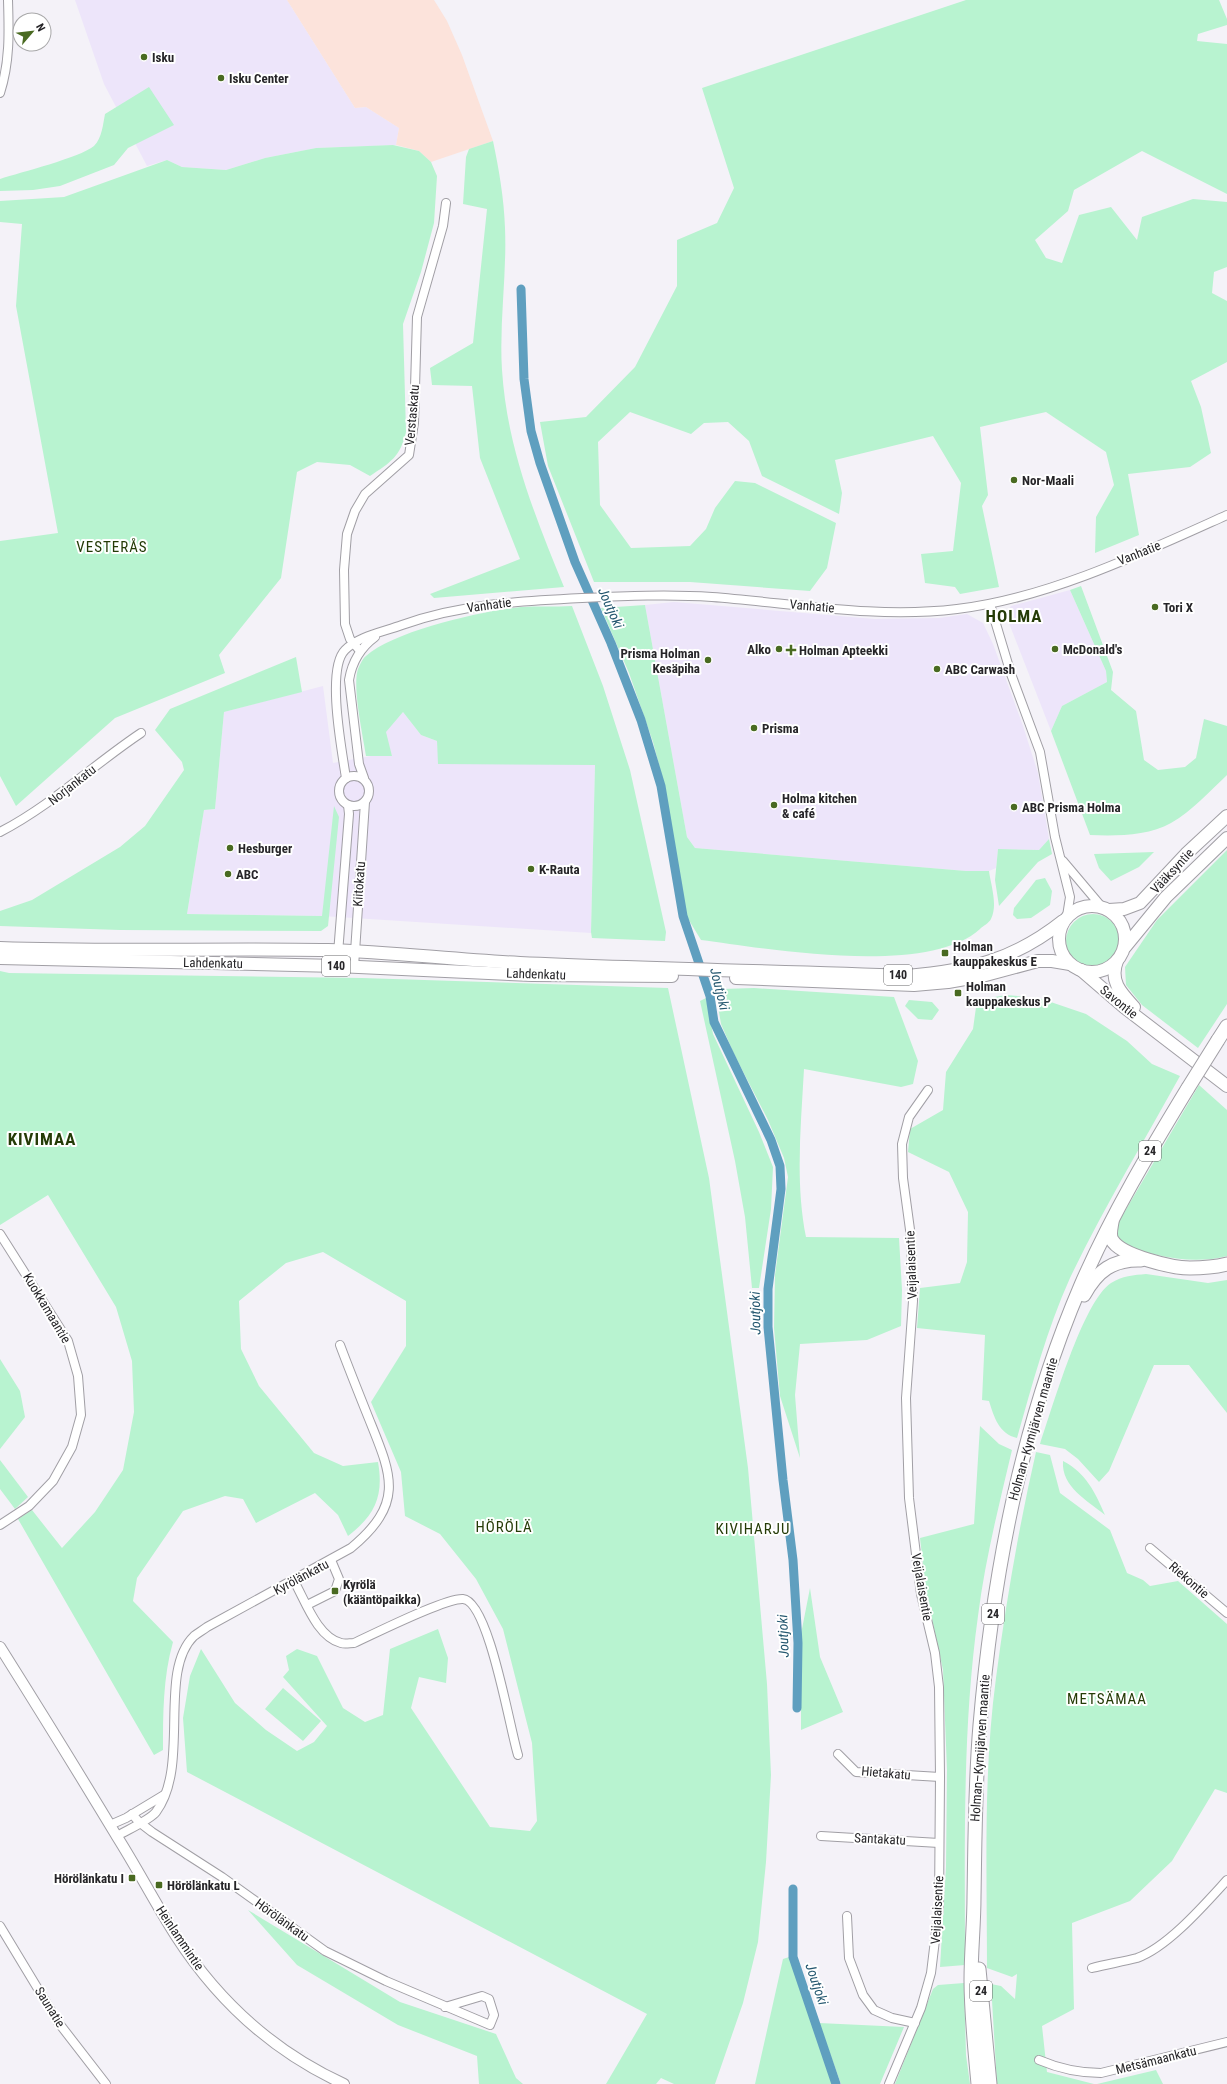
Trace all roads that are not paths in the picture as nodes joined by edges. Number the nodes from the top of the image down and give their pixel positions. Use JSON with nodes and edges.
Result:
{"nodes":[{"id":1,"x":8,"y":0,"type":"edge"},
{"id":2,"x":0,"y":93,"type":"edge"},
{"id":3,"x":446,"y":203,"type":"dead end"},
{"id":4,"x":1227,"y":515,"type":"edge"},
{"id":5,"x":990,"y":604,"type":"junction"},
{"id":6,"x":385,"y":631,"type":"junction"},
{"id":7,"x":354,"y":644,"type":"junction"},
{"id":8,"x":360,"y":651,"type":"junction"},
{"id":9,"x":141,"y":733,"type":"dead end"},
{"id":10,"x":346,"y":778,"type":"junction"},
{"id":11,"x":364,"y":778,"type":"junction"},
{"id":12,"x":365,"y":802,"type":"junction"},
{"id":13,"x":348,"y":805,"type":"junction"},
{"id":14,"x":1227,"y":816,"type":"edge"},
{"id":15,"x":0,"y":832,"type":"edge"},
{"id":16,"x":1227,"y":838,"type":"edge"},
{"id":17,"x":1061,"y":858,"type":"junction"},
{"id":18,"x":1105,"y":908,"type":"junction"},
{"id":19,"x":1065,"y":919,"type":"junction"},
{"id":20,"x":1125,"y":947,"type":"junction"},
{"id":21,"x":0,"y":948,"type":"edge"},
{"id":22,"x":339,"y":951,"type":"junction"},
{"id":23,"x":355,"y":951,"type":"junction"},
{"id":24,"x":0,"y":958,"type":"edge"},
{"id":25,"x":1117,"y":961,"type":"junction"},
{"id":26,"x":1070,"y":964,"type":"junction"},
{"id":27,"x":337,"y":966,"type":"junction"},
{"id":28,"x":354,"y":967,"type":"junction"},
{"id":29,"x":1081,"y":970,"type":"junction"},
{"id":30,"x":671,"y":972,"type":"junction"},
{"id":31,"x":720,"y":973,"type":"junction"},
{"id":32,"x":1227,"y":1026,"type":"edge"},
{"id":33,"x":1158,"y":1033,"type":"junction"},
{"id":34,"x":1227,"y":1087,"type":"edge"},
{"id":35,"x":928,"y":1090,"type":"dead end"},
{"id":36,"x":1114,"y":1214,"type":"junction"},
{"id":37,"x":0,"y":1234,"type":"edge"},
{"id":38,"x":1153,"y":1261,"type":"junction"},
{"id":39,"x":1227,"y":1264,"type":"edge"},
{"id":40,"x":1060,"y":1338,"type":"junction"},
{"id":41,"x":340,"y":1345,"type":"dead end"},
{"id":42,"x":0,"y":1525,"type":"edge"},
{"id":43,"x":1150,"y":1548,"type":"dead end"},
{"id":44,"x":331,"y":1560,"type":"junction"},
{"id":45,"x":294,"y":1581,"type":"junction"},
{"id":46,"x":307,"y":1605,"type":"junction"},
{"id":47,"x":1227,"y":1614,"type":"edge"},
{"id":48,"x":0,"y":1647,"type":"edge"},
{"id":49,"x":838,"y":1754,"type":"dead end"},
{"id":50,"x":518,"y":1755,"type":"dead end"},
{"id":51,"x":940,"y":1777,"type":"junction"},
{"id":52,"x":166,"y":1793,"type":"junction"},
{"id":53,"x":132,"y":1814,"type":"junction"},
{"id":54,"x":139,"y":1822,"type":"junction"},
{"id":55,"x":110,"y":1825,"type":"junction"},
{"id":56,"x":117,"y":1836,"type":"junction"},
{"id":57,"x":821,"y":1836,"type":"dead end"},
{"id":58,"x":940,"y":1843,"type":"junction"},
{"id":59,"x":1227,"y":1880,"type":"edge"},
{"id":60,"x":974,"y":1897,"type":"junction"},
{"id":61,"x":847,"y":1916,"type":"dead end"},
{"id":62,"x":0,"y":1926,"type":"edge"},
{"id":63,"x":1092,"y":1968,"type":"dead end"},
{"id":64,"x":444,"y":2006,"type":"junction"},
{"id":65,"x":915,"y":2022,"type":"junction"},
{"id":66,"x":1227,"y":2042,"type":"edge"},
{"id":67,"x":1039,"y":2060,"type":"dead end"},
{"id":68,"x":106,"y":2084,"type":"edge"},
{"id":69,"x":344,"y":2084,"type":"edge"},
{"id":70,"x":889,"y":2084,"type":"edge"},
{"id":71,"x":978,"y":2084,"type":"edge"},
{"id":72,"x":990,"y":2084,"type":"edge"}],
"edges":[{"from":1,"to":2,"type":"street"},
{"from":3,"to":7,"type":"street","name":"Verstaskatu"},
{"from":4,"to":5,"type":"street","name":"Vanhatie"},
{"from":5,"to":6,"type":"street","name":"Vanhatie"},
{"from":5,"to":17,"type":"street"},
{"from":6,"to":7,"type":"street","name":"Vanhatie"},
{"from":6,"to":8,"type":"street","name":"Vanhatie"},
{"from":7,"to":8,"type":"street","name":"Verstaskatu"},
{"from":7,"to":10,"type":"street"},
{"from":8,"to":11,"type":"street"},
{"from":9,"to":15,"type":"street","name":"Norjankatu"},
{"from":10,"to":11,"type":"street"},
{"from":10,"to":13,"type":"street"},
{"from":11,"to":12,"type":"street"},
{"from":12,"to":13,"type":"street"},
{"from":12,"to":23,"type":"street","name":"Kiitokatu"},
{"from":13,"to":22,"type":"street","name":"Kiitokatu"},
{"from":14,"to":18,"type":"main road","name":"Vääksyntie","number":"140"},
{"from":16,"to":20,"type":"main road","name":"Vääksyntie"},
{"from":17,"to":18,"type":"street"},
{"from":17,"to":19,"type":"street"},
{"from":18,"to":19,"type":"main road","number":"140"},
{"from":18,"to":20,"type":"main road"},
{"from":19,"to":26,"type":"main road"},
{"from":19,"to":31,"type":"main road","name":"Lahdenkatu","number":"140"},
{"from":20,"to":25,"type":"main road","number":"140"},
{"from":21,"to":22,"type":"main road","name":"Lahdenkatu"},
{"from":22,"to":23,"type":"main road","name":"Lahdenkatu"},
{"from":22,"to":27,"type":"street","name":"Kiitokatu"},
{"from":23,"to":28,"type":"street","name":"Kiitokatu"},
{"from":23,"to":30,"type":"main road","name":"Lahdenkatu"},
{"from":24,"to":27,"type":"main road","name":"Lahdenkatu","number":"140"},
{"from":25,"to":29,"type":"main road","number":"140"},
{"from":25,"to":33,"type":"main road","name":"Savontie","number":"140"},
{"from":26,"to":29,"type":"main road","number":"140"},
{"from":26,"to":31,"type":"main road","name":"Lahdenkatu","number":"140"},
{"from":27,"to":28,"type":"main road","name":"Lahdenkatu","number":"140"},
{"from":28,"to":30,"type":"main road","name":"Lahdenkatu","number":"140"},
{"from":29,"to":33,"type":"main road","name":"Savontie","number":"140"},
{"from":30,"to":31,"type":"main road","name":"Lahdenkatu","number":"140"},
{"from":32,"to":36,"type":"highway","name":"Holman–Kymijärven maantie","number":"24","bridge":true},
{"from":33,"to":34,"type":"main road","name":"Savontie","number":"140"},
{"from":35,"to":51,"type":"street","name":"Veijalaisentie"},
{"from":36,"to":38,"type":"highway"},
{"from":36,"to":40,"type":"highway","name":"Holman–Kymijärven maantie","number":"24"},
{"from":37,"to":42,"type":"street","name":"Kuokkamaantie"},
{"from":38,"to":39,"type":"highway"},
{"from":38,"to":40,"type":"highway"},
{"from":40,"to":60,"type":"highway","name":"Holman–Kymijärven maantie","number":"24"},
{"from":41,"to":44,"type":"street","name":"Kyrölänkatu"},
{"from":43,"to":47,"type":"street","name":"Riekontie"},
{"from":44,"to":45,"type":"street","name":"Kyrölänkatu"},
{"from":44,"to":46,"type":"street"},
{"from":45,"to":46,"type":"street"},
{"from":45,"to":52,"type":"street","name":"Kyrölänkatu"},
{"from":46,"to":50,"type":"street"},
{"from":48,"to":55,"type":"street","name":"Heinlammintie"},
{"from":49,"to":51,"type":"street","name":"Hietakatu"},
{"from":51,"to":58,"type":"street","name":"Veijalaisentie"},
{"from":52,"to":53,"type":"street"},
{"from":52,"to":54,"type":"street","name":"Kyrölänkatu"},
{"from":53,"to":54,"type":"street","name":"Hörölänkatu"},
{"from":53,"to":55,"type":"street"},
{"from":54,"to":56,"type":"street","name":"Kyrölänkatu"},
{"from":54,"to":64,"type":"street","name":"Hörölänkatu"},
{"from":55,"to":56,"type":"street","name":"Heinlammintie"},
{"from":56,"to":69,"type":"street","name":"Heinlammintie"},
{"from":57,"to":58,"type":"street","name":"Santakatu"},
{"from":58,"to":65,"type":"street","name":"Veijalaisentie"},
{"from":59,"to":63,"type":"street"},
{"from":60,"to":71,"type":"highway","name":"Holman–Kymijärven maantie","number":"24"},
{"from":60,"to":72,"type":"highway","name":"Holman–Kymijärven maantie","number":"24"},
{"from":61,"to":65,"type":"street"},
{"from":62,"to":68,"type":"street","name":"Saunatie"},
{"from":64,"to":64,"type":"street","name":"Hörölänkatu"},
{"from":65,"to":70,"type":"street","name":"Veijalaisentie"},
{"from":66,"to":67,"type":"street","name":"Metsämaankatu"}]}
